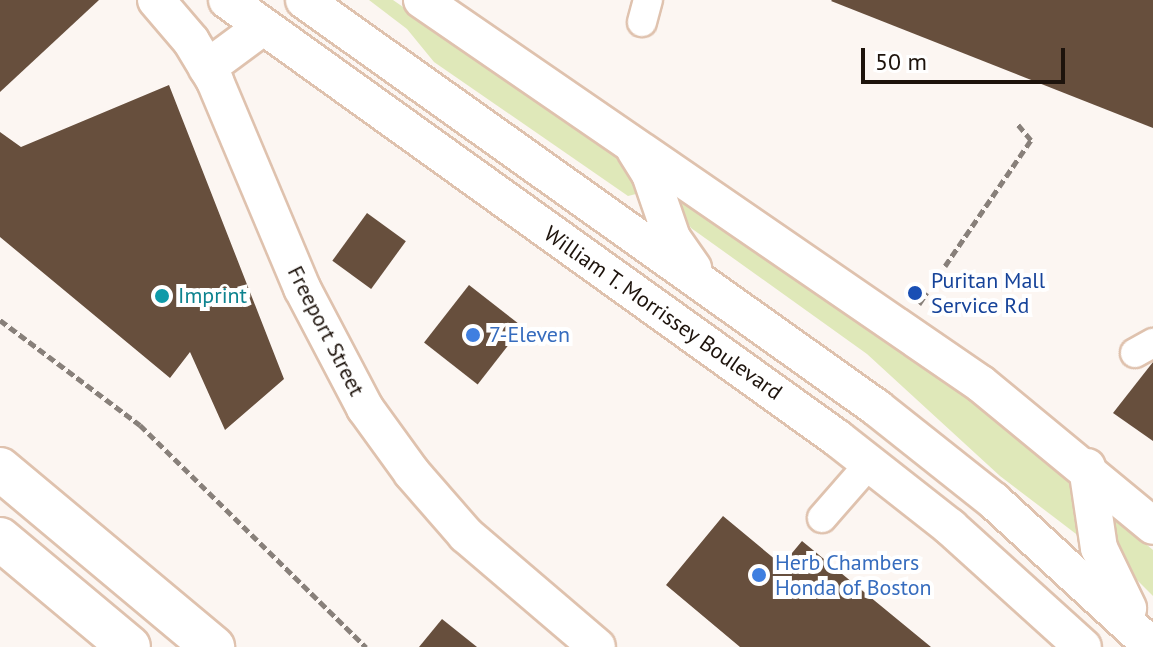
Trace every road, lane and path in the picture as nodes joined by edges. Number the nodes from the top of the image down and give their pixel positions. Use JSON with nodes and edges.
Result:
{"nodes":[{"id":1,"x":156,"y":0,"type":"edge"},
{"id":2,"x":227,"y":0,"type":"edge"},
{"id":3,"x":304,"y":0,"type":"edge"},
{"id":4,"x":336,"y":0,"type":"edge"},
{"id":5,"x":422,"y":0,"type":"edge"},
{"id":6,"x":261,"y":28,"type":"junction"},
{"id":7,"x":393,"y":63,"type":"junction"},
{"id":8,"x":207,"y":68,"type":"junction"},
{"id":9,"x":1016,"y":122,"type":"dead end"},
{"id":10,"x":629,"y":142,"type":"junction"},
{"id":11,"x":945,"y":266,"type":"dead end"},
{"id":12,"x":716,"y":292,"type":"junction"},
{"id":13,"x":927,"y":292,"type":"dead end"},
{"id":14,"x":919,"y":305,"type":"dead end"},
{"id":15,"x":0,"y":320,"type":"edge"},
{"id":16,"x":870,"y":463,"type":"junction"},
{"id":17,"x":1087,"y":467,"type":"junction"},
{"id":18,"x":0,"y":469,"type":"edge"},
{"id":19,"x":0,"y":498,"type":"edge"},
{"id":20,"x":822,"y":518,"type":"dead end"},
{"id":21,"x":1153,"y":526,"type":"edge"},
{"id":22,"x":0,"y":539,"type":"edge"},
{"id":23,"x":0,"y":573,"type":"edge"},
{"id":24,"x":1153,"y":644,"type":"edge"},
{"id":25,"x":89,"y":647,"type":"edge"},
{"id":26,"x":129,"y":647,"type":"edge"},
{"id":27,"x":178,"y":647,"type":"edge"},
{"id":28,"x":213,"y":647,"type":"edge"},
{"id":29,"x":366,"y":647,"type":"edge"},
{"id":30,"x":597,"y":647,"type":"edge"},
{"id":31,"x":1083,"y":647,"type":"edge"}],
"edges":[{"from":1,"to":8,"type":"main road","name":"Freeport Street"},
{"from":2,"to":6,"type":"main road","name":"William T. Morrissey Boulevard"},
{"from":3,"to":7,"type":"main road"},
{"from":4,"to":7,"type":"main road"},
{"from":5,"to":10,"type":"main road"},
{"from":6,"to":8,"type":"main road"},
{"from":6,"to":16,"type":"main road","name":"William T. Morrissey Boulevard"},
{"from":7,"to":12,"type":"main road"},
{"from":8,"to":30,"type":"main road","name":"Freeport Street"},
{"from":9,"to":11,"type":"path"},
{"from":10,"to":12,"type":"main road"},
{"from":10,"to":17,"type":"main road"},
{"from":12,"to":24,"type":"main road"},
{"from":13,"to":14,"type":"path"},
{"from":15,"to":29,"type":"path"},
{"from":16,"to":20,"type":"lane"},
{"from":16,"to":31,"type":"main road","name":"William T. Morrissey Boulevard"},
{"from":17,"to":21,"type":"main road"},
{"from":17,"to":24,"type":"main road"},
{"from":18,"to":28,"type":"highway"},
{"from":19,"to":27,"type":"highway"},
{"from":22,"to":26,"type":"highway"},
{"from":23,"to":25,"type":"highway"}]}
